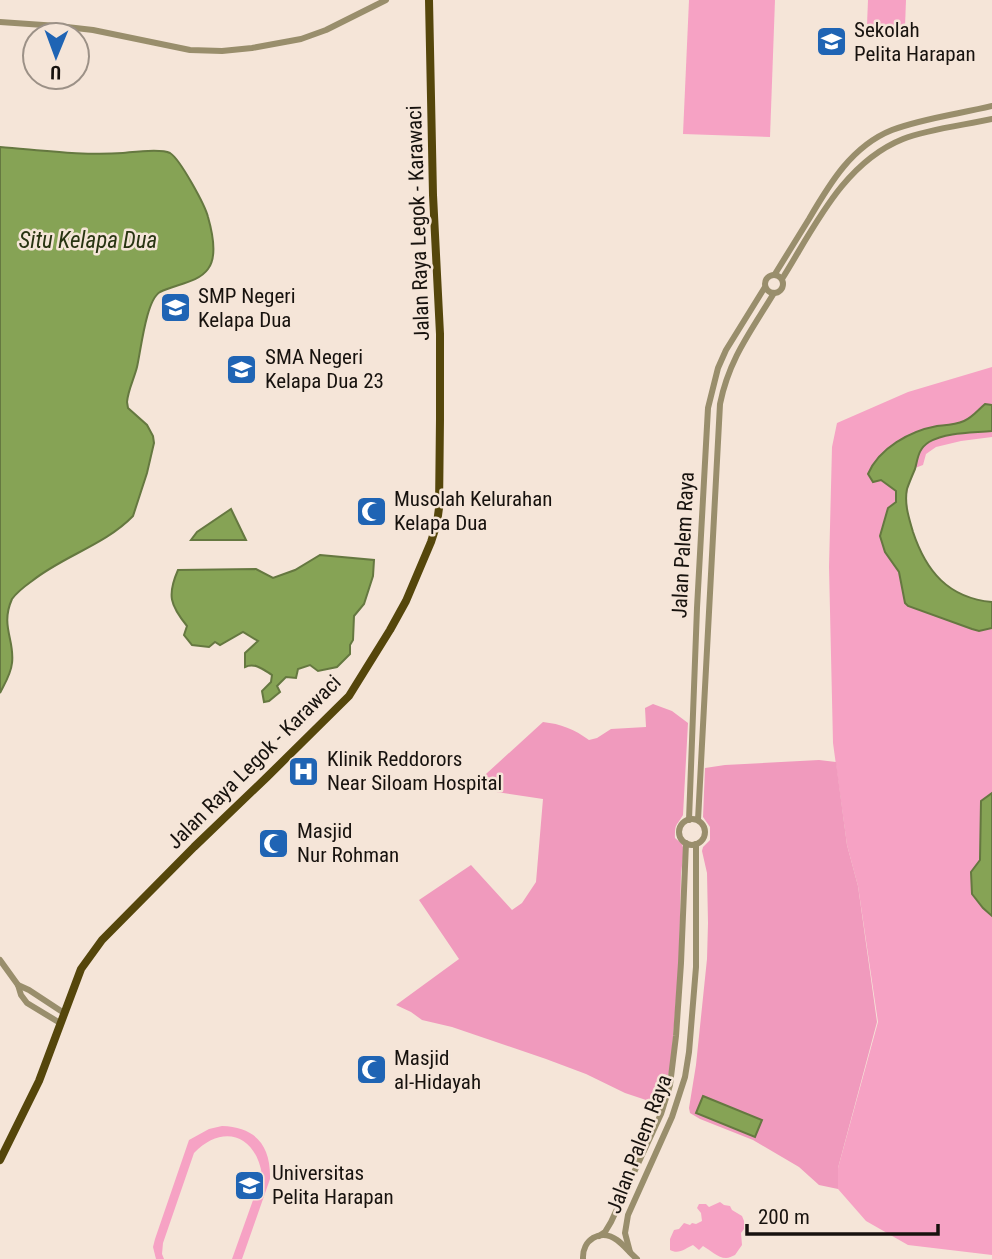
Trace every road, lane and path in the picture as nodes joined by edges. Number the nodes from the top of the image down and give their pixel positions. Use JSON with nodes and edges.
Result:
{"nodes":[{"id":1,"x":386,"y":0,"type":"edge"},
{"id":2,"x":429,"y":0,"type":"edge"},
{"id":3,"x":0,"y":22,"type":"edge"},
{"id":4,"x":992,"y":106,"type":"edge"},
{"id":5,"x":992,"y":119,"type":"edge"},
{"id":6,"x":778,"y":276,"type":"junction"},
{"id":7,"x":765,"y":287,"type":"junction"},
{"id":8,"x":774,"y":293,"type":"junction"},
{"id":9,"x":689,"y":820,"type":"junction"},
{"id":10,"x":698,"y":820,"type":"junction"},
{"id":11,"x":686,"y":844,"type":"junction"},
{"id":12,"x":696,"y":844,"type":"junction"},
{"id":13,"x":0,"y":960,"type":"edge"},
{"id":14,"x":18,"y":985,"type":"junction"},
{"id":15,"x":64,"y":1013,"type":"junction"},
{"id":16,"x":60,"y":1023,"type":"junction"},
{"id":17,"x":0,"y":1160,"type":"edge"},
{"id":18,"x":599,"y":1236,"type":"junction"},
{"id":19,"x":630,"y":1252,"type":"junction"},
{"id":20,"x":583,"y":1259,"type":"edge"},
{"id":21,"x":637,"y":1259,"type":"edge"}],
"edges":[{"from":1,"to":3,"type":"street"},
{"from":2,"to":15,"type":"main road","name":"Jalan Raya Legok - Karawaci"},
{"from":4,"to":6,"type":"street"},
{"from":5,"to":6,"type":"street"},
{"from":6,"to":7,"type":"street"},
{"from":6,"to":8,"type":"street"},
{"from":7,"to":8,"type":"street"},
{"from":7,"to":9,"type":"street","name":"Jalan Palem Raya"},
{"from":8,"to":10,"type":"street","name":"Jalan Palem Raya"},
{"from":9,"to":10,"type":"street"},
{"from":9,"to":11,"type":"street"},
{"from":10,"to":12,"type":"street"},
{"from":11,"to":12,"type":"street"},
{"from":11,"to":18,"type":"street","name":"Jalan Palem Raya"},
{"from":12,"to":19,"type":"street","name":"Jalan Palem Raya"},
{"from":13,"to":14,"type":"street"},
{"from":14,"to":15,"type":"street"},
{"from":14,"to":16,"type":"street"},
{"from":15,"to":16,"type":"main road","name":"Jalan Raya Legok - Karawaci"},
{"from":16,"to":17,"type":"main road","name":"Jalan Raya Legok - Karawaci"},
{"from":18,"to":19,"type":"street","name":"Jalan Palem Raya"},
{"from":18,"to":20,"type":"street","name":"Jalan Palem Raya"},
{"from":19,"to":21,"type":"street"}]}
